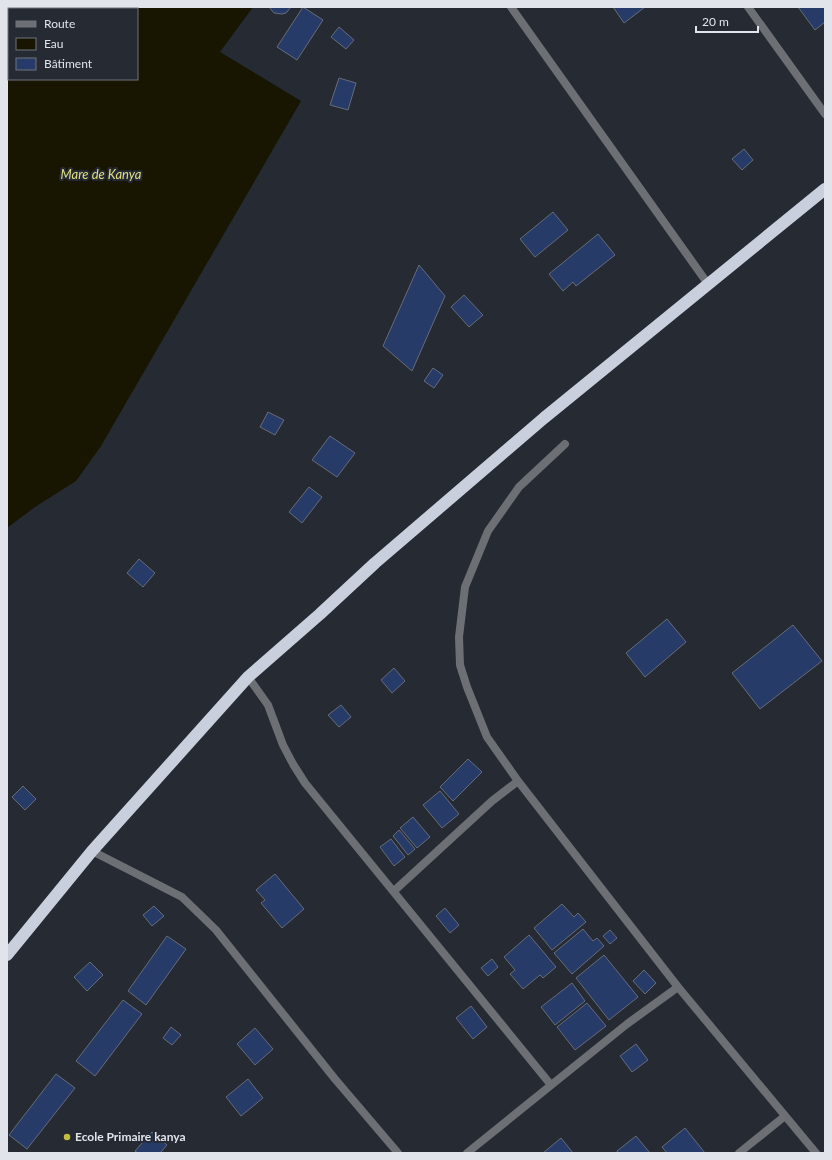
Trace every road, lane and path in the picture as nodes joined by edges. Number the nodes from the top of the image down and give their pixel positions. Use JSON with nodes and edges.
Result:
{"nodes":[{"id":1,"x":511,"y":7,"type":"edge"},
{"id":2,"x":748,"y":7,"type":"edge"},
{"id":3,"x":825,"y":114,"type":"edge"},
{"id":4,"x":825,"y":189,"type":"edge"},
{"id":5,"x":708,"y":284,"type":"junction"},
{"id":6,"x":565,"y":444,"type":"dead end"},
{"id":7,"x":248,"y":677,"type":"junction"},
{"id":8,"x":518,"y":781,"type":"junction"},
{"id":9,"x":92,"y":851,"type":"junction"},
{"id":10,"x":394,"y":891,"type":"junction"},
{"id":11,"x":7,"y":955,"type":"edge"},
{"id":12,"x":678,"y":987,"type":"junction"},
{"id":13,"x":551,"y":1085,"type":"junction"},
{"id":14,"x":785,"y":1116,"type":"junction"},
{"id":15,"x":398,"y":1153,"type":"edge"},
{"id":16,"x":467,"y":1153,"type":"edge"},
{"id":17,"x":739,"y":1153,"type":"edge"},
{"id":18,"x":816,"y":1153,"type":"edge"}],
"edges":[{"from":1,"to":5,"type":"street"},
{"from":2,"to":3,"type":"street"},
{"from":4,"to":5,"type":"highway"},
{"from":5,"to":7,"type":"highway"},
{"from":6,"to":8,"type":"street"},
{"from":7,"to":9,"type":"highway"},
{"from":7,"to":10,"type":"street"},
{"from":8,"to":10,"type":"street"},
{"from":8,"to":12,"type":"street"},
{"from":9,"to":11,"type":"highway"},
{"from":9,"to":15,"type":"street"},
{"from":10,"to":13,"type":"street"},
{"from":12,"to":13,"type":"street"},
{"from":12,"to":14,"type":"street"},
{"from":13,"to":16,"type":"street"},
{"from":14,"to":17,"type":"street"},
{"from":14,"to":18,"type":"street"}]}
